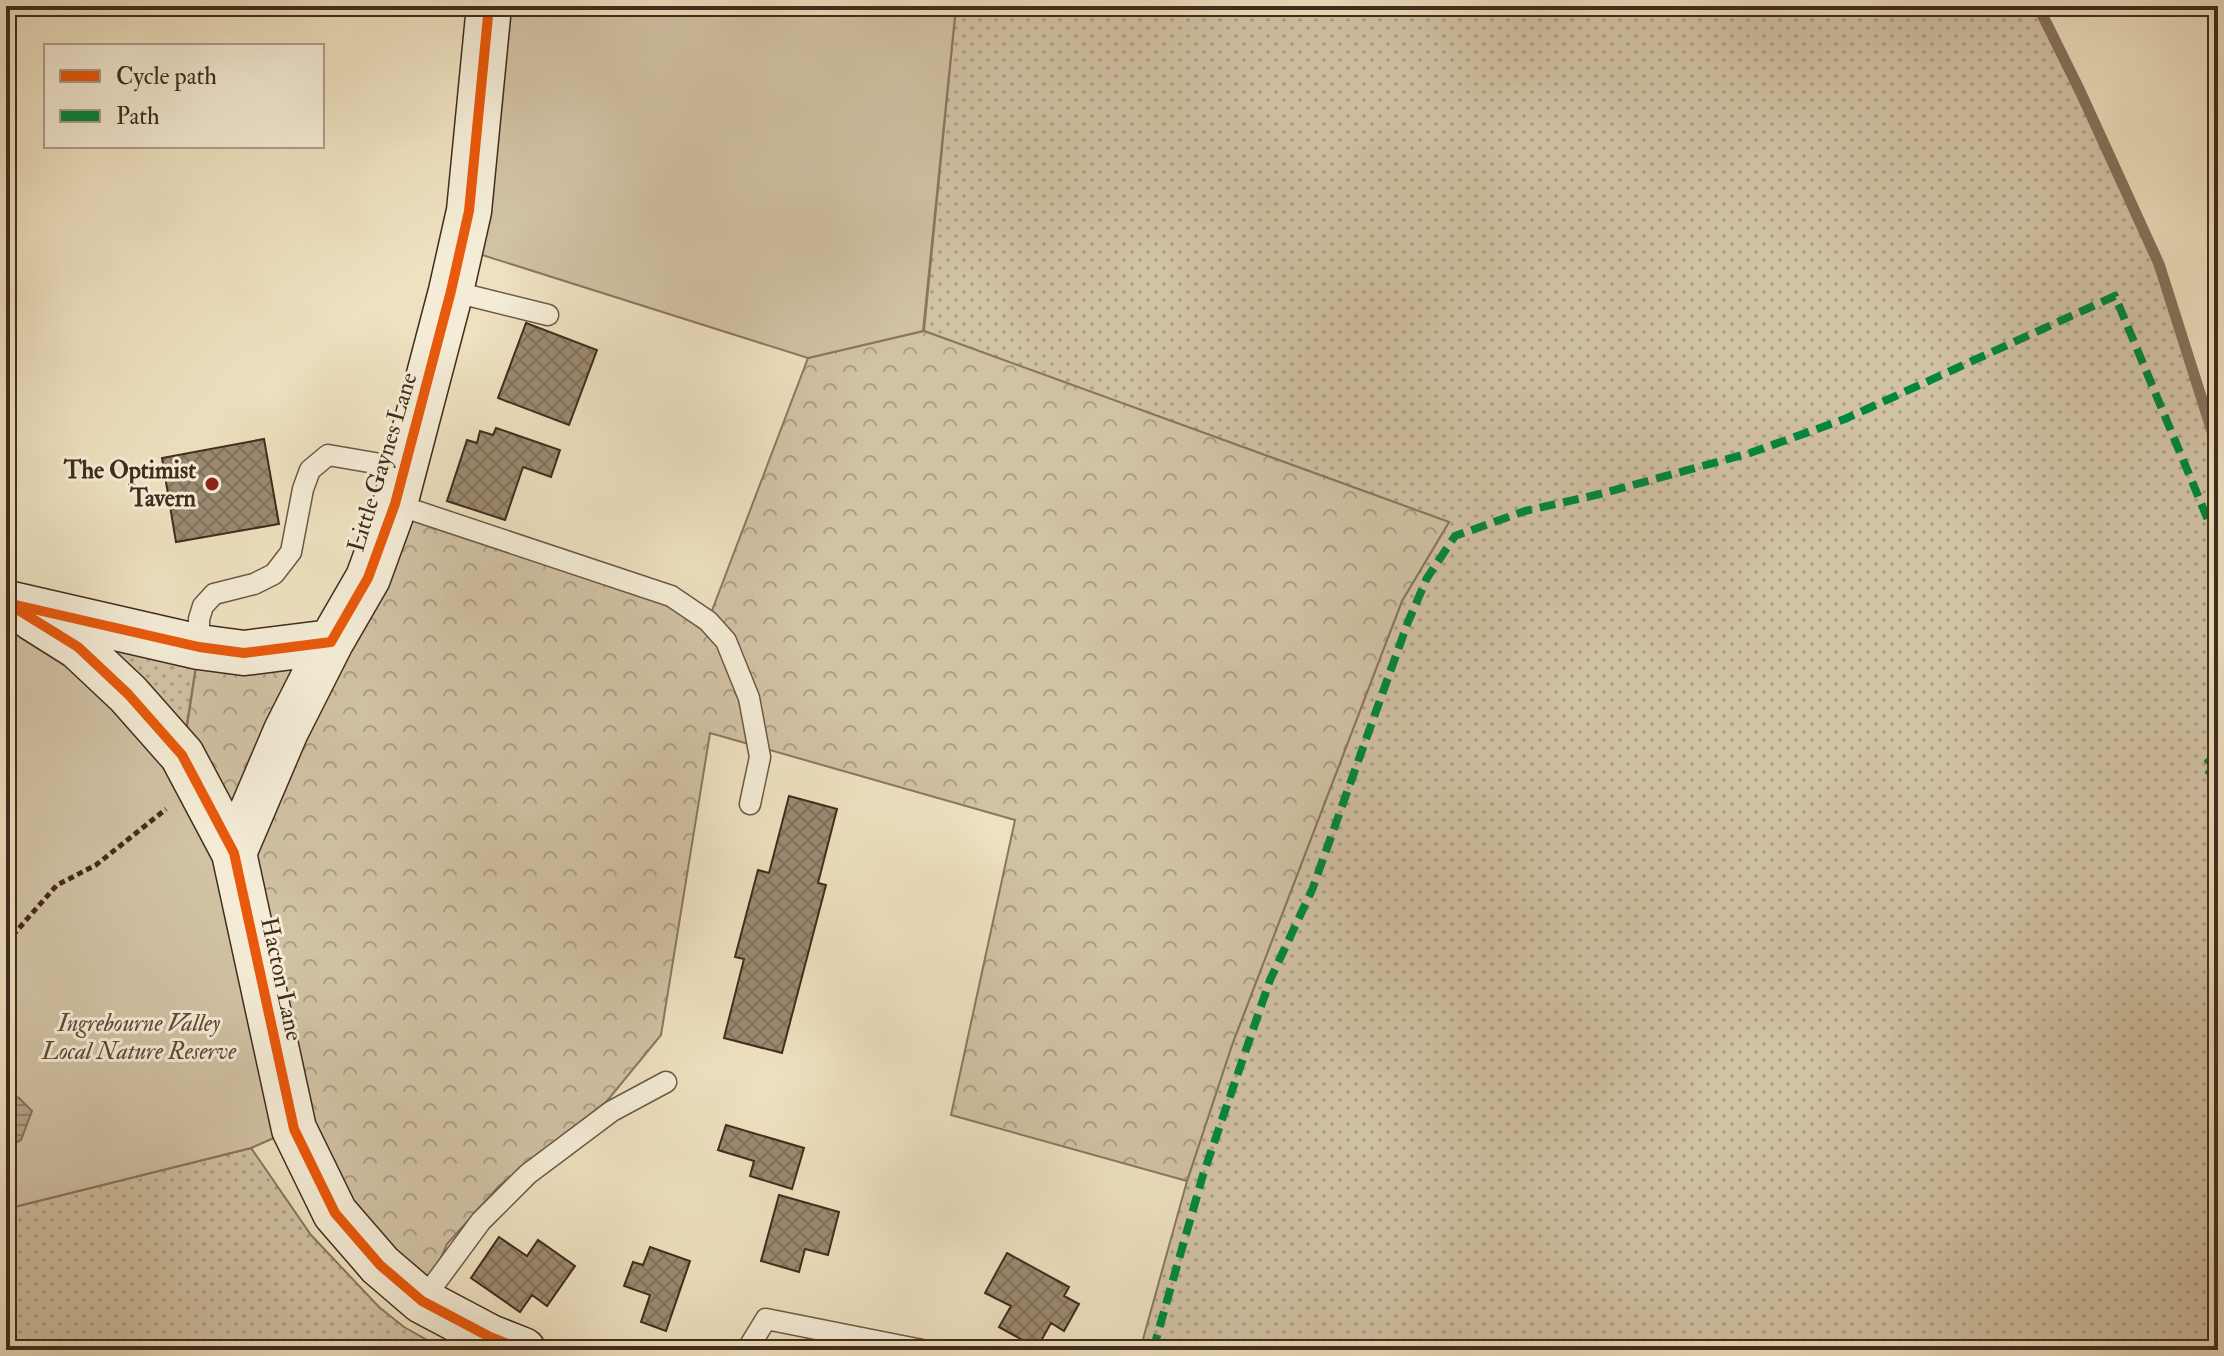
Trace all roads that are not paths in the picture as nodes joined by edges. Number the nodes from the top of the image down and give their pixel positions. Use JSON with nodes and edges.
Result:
{"nodes":[{"id":1,"x":489,"y":6,"type":"edge"},
{"id":2,"x":451,"y":291,"type":"junction"},
{"id":3,"x":548,"y":315,"type":"dead end"},
{"id":4,"x":399,"y":486,"type":"junction"},
{"id":5,"x":6,"y":602,"type":"edge"},
{"id":6,"x":331,"y":642,"type":"junction"},
{"id":7,"x":199,"y":647,"type":"junction"},
{"id":8,"x":750,"y":804,"type":"dead end"},
{"id":9,"x":234,"y":853,"type":"junction"},
{"id":10,"x":666,"y":1082,"type":"dead end"},
{"id":11,"x":422,"y":1301,"type":"junction"},
{"id":12,"x":523,"y":1350,"type":"edge"},
{"id":13,"x":747,"y":1350,"type":"edge"},
{"id":14,"x":922,"y":1350,"type":"edge"}],
"edges":[{"from":1,"to":2,"type":"street","name":"Little Gaynes Lane"},
{"from":2,"to":3,"type":"lane"},
{"from":2,"to":4,"type":"street","name":"Little Gaynes Lane"},
{"from":4,"to":6,"type":"street","name":"Little Gaynes Lane"},
{"from":4,"to":7,"type":"lane"},
{"from":4,"to":8,"type":"lane"},
{"from":5,"to":7,"type":"street"},
{"from":5,"to":9,"type":"street","name":"Hacton Lane"},
{"from":6,"to":7,"type":"street"},
{"from":6,"to":9,"type":"street","name":"Little Gaynes Lane"},
{"from":9,"to":11,"type":"street","name":"Hacton Lane"},
{"from":10,"to":11,"type":"lane"},
{"from":11,"to":12,"type":"street","name":"Hacton Lane"},
{"from":13,"to":14,"type":"lane"}]}
